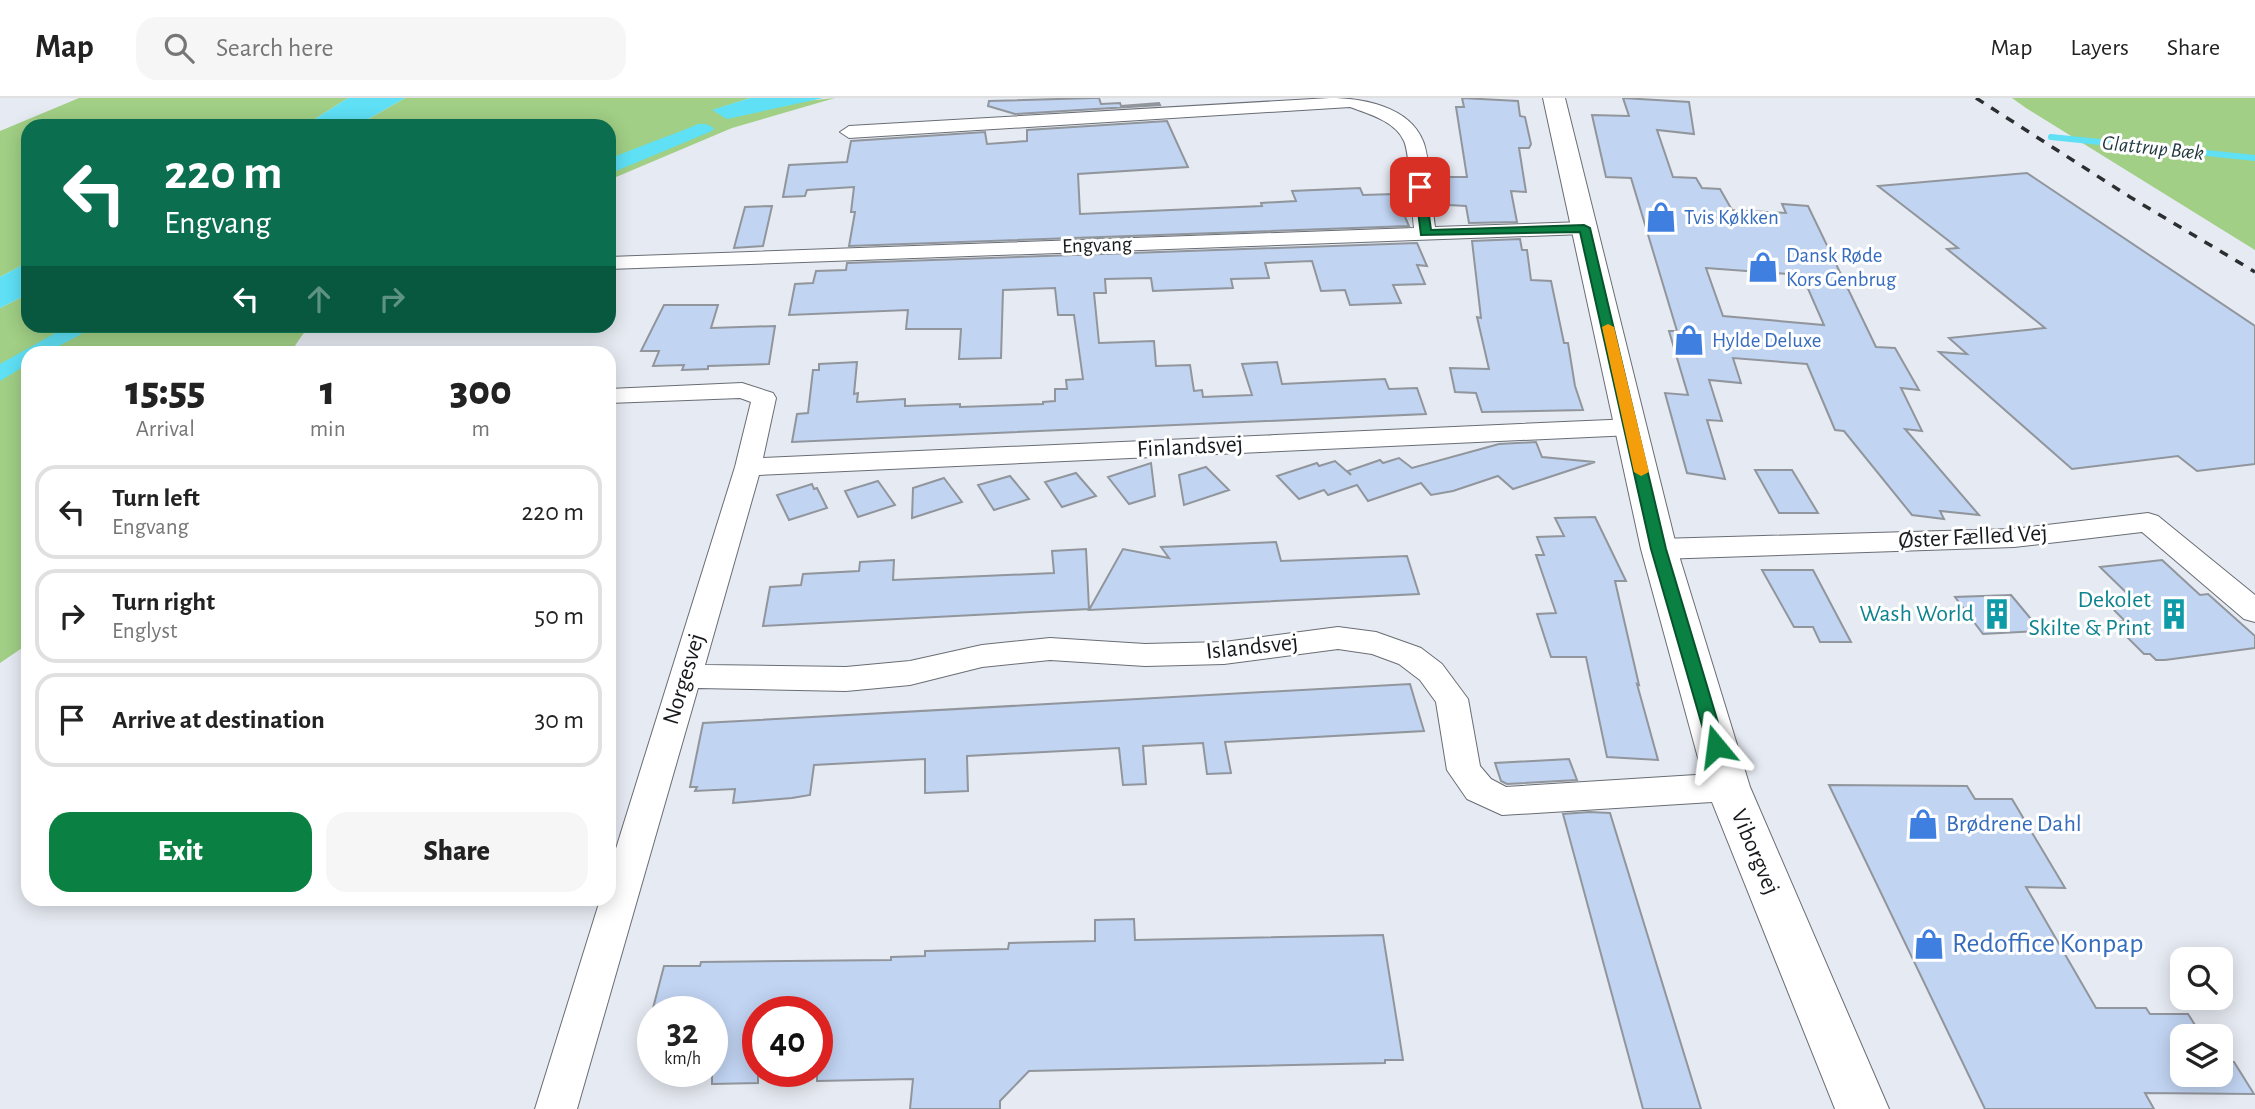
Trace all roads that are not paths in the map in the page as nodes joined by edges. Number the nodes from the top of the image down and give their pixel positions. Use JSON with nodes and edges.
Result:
{"nodes":[{"id":1,"x":1554,"y":98,"type":"edge"},
{"id":2,"x":1346,"y":100,"type":"edge"},
{"id":3,"x":849,"y":132,"type":"dead end"},
{"id":4,"x":1584,"y":228,"type":"junction"},
{"id":5,"x":1425,"y":233,"type":"junction"},
{"id":6,"x":616,"y":263,"type":"edge"},
{"id":7,"x":616,"y":396,"type":"edge"},
{"id":8,"x":1632,"y":427,"type":"junction"},
{"id":9,"x":748,"y":467,"type":"junction"},
{"id":10,"x":1659,"y":549,"type":"junction"},
{"id":11,"x":2255,"y":611,"type":"edge"},
{"id":12,"x":684,"y":676,"type":"junction"},
{"id":13,"x":1728,"y":788,"type":"junction"},
{"id":14,"x":616,"y":904,"type":"edge"},
{"id":15,"x":615,"y":906,"type":"edge"},
{"id":16,"x":555,"y":1109,"type":"edge"},
{"id":17,"x":1862,"y":1109,"type":"edge"}],
"edges":[{"from":1,"to":4,"type":"street","name":"Viborgvej"},
{"from":2,"to":3,"type":"street"},
{"from":2,"to":5,"type":"street"},
{"from":4,"to":5,"type":"street","name":"Engvang"},
{"from":4,"to":8,"type":"street","name":"Viborgvej"},
{"from":5,"to":6,"type":"street","name":"Engvang"},
{"from":7,"to":9,"type":"street","name":"Norgesvej"},
{"from":8,"to":9,"type":"street","name":"Finlandsvej"},
{"from":8,"to":10,"type":"street","name":"Viborgvej"},
{"from":9,"to":12,"type":"street","name":"Norgesvej"},
{"from":10,"to":11,"type":"street","name":"Øster Fælled Vej"},
{"from":10,"to":13,"type":"street","name":"Viborgvej"},
{"from":12,"to":13,"type":"street","name":"Islandsvej"},
{"from":12,"to":14,"type":"street","name":"Norgesvej"},
{"from":13,"to":17,"type":"street","name":"Viborgvej"},
{"from":15,"to":16,"type":"street","name":"Norgesvej"}]}
